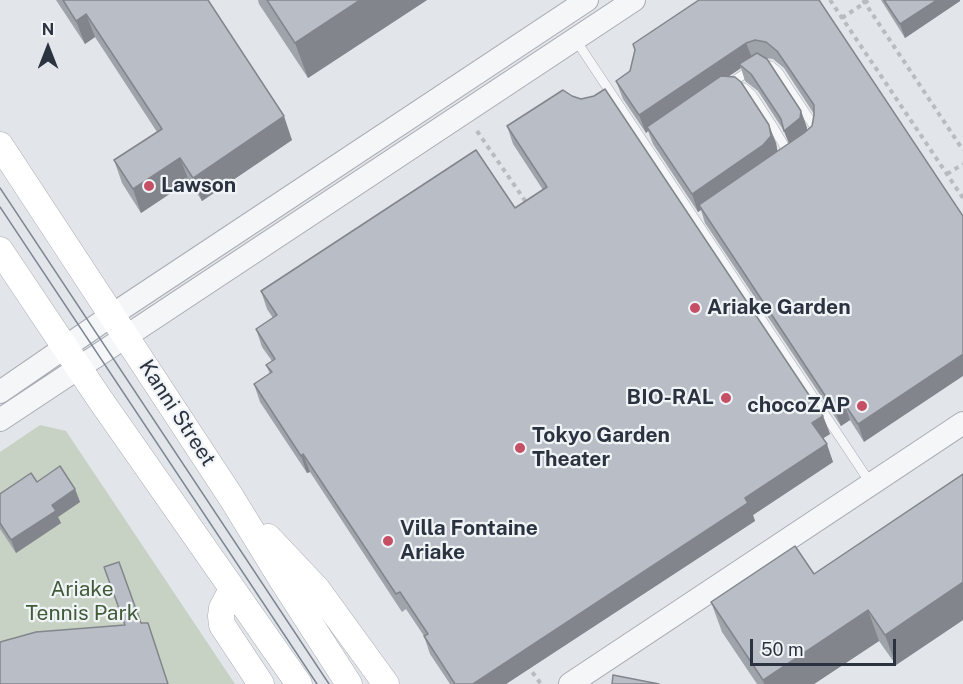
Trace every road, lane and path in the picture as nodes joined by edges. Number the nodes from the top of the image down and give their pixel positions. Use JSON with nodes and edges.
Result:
{"nodes":[{"id":1,"x":587,"y":0,"type":"edge"},
{"id":2,"x":634,"y":0,"type":"edge"},
{"id":3,"x":830,"y":0,"type":"edge"},
{"id":4,"x":866,"y":1,"type":"edge"},
{"id":5,"x":555,"y":8,"type":"edge"},
{"id":6,"x":842,"y":18,"type":"junction"},
{"id":7,"x":575,"y":39,"type":"junction"},
{"id":8,"x":477,"y":131,"type":"dead end"},
{"id":9,"x":0,"y":145,"type":"edge"},
{"id":10,"x":807,"y":145,"type":"edge"},
{"id":11,"x":963,"y":150,"type":"edge"},
{"id":12,"x":791,"y":157,"type":"edge"},
{"id":13,"x":963,"y":164,"type":"edge"},
{"id":14,"x":947,"y":174,"type":"junction"},
{"id":15,"x":963,"y":198,"type":"edge"},
{"id":16,"x":529,"y":206,"type":"edge"},
{"id":17,"x":705,"y":215,"type":"edge"},
{"id":18,"x":696,"y":221,"type":"junction"},
{"id":19,"x":0,"y":250,"type":"edge"},
{"id":20,"x":112,"y":315,"type":"junction"},
{"id":21,"x":126,"y":336,"type":"junction"},
{"id":22,"x":72,"y":358,"type":"junction"},
{"id":23,"x":0,"y":392,"type":"edge"},
{"id":24,"x":0,"y":420,"type":"edge"},
{"id":25,"x":963,"y":423,"type":"edge"},
{"id":26,"x":871,"y":484,"type":"junction"},
{"id":27,"x":231,"y":497,"type":"junction"},
{"id":28,"x":232,"y":589,"type":"junction"},
{"id":29,"x":523,"y":660,"type":"edge"},
{"id":30,"x":261,"y":684,"type":"edge"},
{"id":31,"x":299,"y":684,"type":"edge"},
{"id":32,"x":349,"y":684,"type":"edge"},
{"id":33,"x":386,"y":684,"type":"edge"},
{"id":34,"x":541,"y":684,"type":"edge"},
{"id":35,"x":570,"y":684,"type":"edge"}],
"edges":[{"from":1,"to":5,"type":"street"},
{"from":2,"to":7,"type":"street"},
{"from":3,"to":6,"type":"path"},
{"from":4,"to":6,"type":"path"},
{"from":4,"to":11,"type":"path"},
{"from":5,"to":7,"type":"street"},
{"from":5,"to":20,"type":"street"},
{"from":6,"to":14,"type":"path"},
{"from":7,"to":18,"type":"lane"},
{"from":7,"to":21,"type":"street"},
{"from":8,"to":16,"type":"path"},
{"from":9,"to":20,"type":"main road","name":"Kanni Street"},
{"from":10,"to":12,"type":"lane"},
{"from":13,"to":14,"type":"path"},
{"from":14,"to":15,"type":"path"},
{"from":17,"to":18,"type":"lane"},
{"from":18,"to":26,"type":"lane"},
{"from":19,"to":22,"type":"main road"},
{"from":20,"to":21,"type":"main road","name":"Kanni Street"},
{"from":20,"to":22,"type":"street"},
{"from":21,"to":22,"type":"street"},
{"from":21,"to":27,"type":"main road","name":"Kanni Street"},
{"from":22,"to":23,"type":"street"},
{"from":22,"to":24,"type":"street"},
{"from":22,"to":28,"type":"main road"},
{"from":25,"to":26,"type":"street"},
{"from":26,"to":35,"type":"street"},
{"from":27,"to":32,"type":"main road","name":"Kanni Street"},
{"from":27,"to":33,"type":"main road"},
{"from":28,"to":30,"type":"main road"},
{"from":28,"to":31,"type":"main road"},
{"from":29,"to":34,"type":"path"}]}
